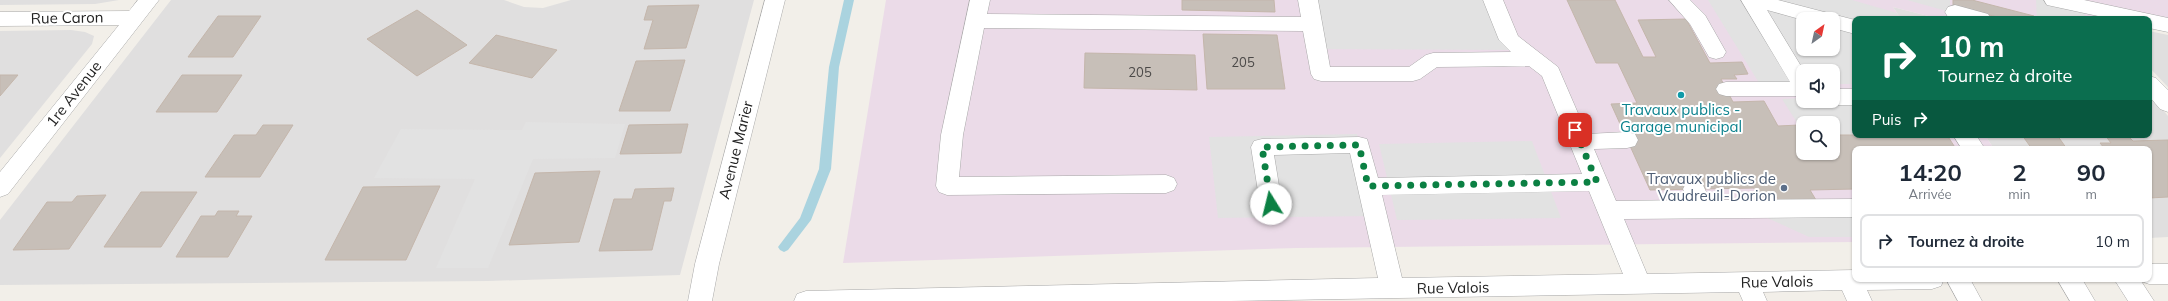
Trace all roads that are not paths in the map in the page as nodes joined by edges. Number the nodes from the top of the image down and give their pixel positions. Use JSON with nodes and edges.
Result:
{"nodes":[{"id":1,"x":149,"y":0,"type":"edge"},
{"id":2,"x":775,"y":0,"type":"edge"},
{"id":3,"x":980,"y":0,"type":"edge"},
{"id":4,"x":1308,"y":0,"type":"edge"},
{"id":5,"x":1493,"y":0,"type":"edge"},
{"id":6,"x":1680,"y":0,"type":"edge"},
{"id":7,"x":1751,"y":0,"type":"edge"},
{"id":8,"x":1754,"y":0,"type":"edge"},
{"id":9,"x":2054,"y":0,"type":"edge"},
{"id":10,"x":1798,"y":12,"type":"edge"},
{"id":11,"x":1955,"y":12,"type":"dead end"},
{"id":12,"x":2097,"y":14,"type":"edge"},
{"id":13,"x":1970,"y":16,"type":"edge"},
{"id":14,"x":2115,"y":16,"type":"edge"},
{"id":15,"x":135,"y":18,"type":"junction"},
{"id":16,"x":0,"y":19,"type":"edge"},
{"id":17,"x":975,"y":21,"type":"junction"},
{"id":18,"x":2152,"y":22,"type":"edge"},
{"id":19,"x":1840,"y":23,"type":"edge"},
{"id":20,"x":1312,"y":24,"type":"junction"},
{"id":21,"x":2168,"y":25,"type":"edge"},
{"id":22,"x":1852,"y":26,"type":"edge"},
{"id":23,"x":1716,"y":52,"type":"dead end"},
{"id":24,"x":1534,"y":59,"type":"junction"},
{"id":25,"x":1796,"y":74,"type":"edge"},
{"id":26,"x":2152,"y":86,"type":"edge"},
{"id":27,"x":1726,"y":89,"type":"dead end"},
{"id":28,"x":1796,"y":89,"type":"edge"},
{"id":29,"x":1852,"y":97,"type":"edge"},
{"id":30,"x":1840,"y":98,"type":"edge"},
{"id":31,"x":2168,"y":104,"type":"edge"},
{"id":32,"x":1627,"y":140,"type":"dead end"},
{"id":33,"x":1581,"y":142,"type":"junction"},
{"id":34,"x":1597,"y":182,"type":"junction"},
{"id":35,"x":1166,"y":184,"type":"dead end"},
{"id":36,"x":1368,"y":186,"type":"junction"},
{"id":37,"x":0,"y":188,"type":"edge"},
{"id":38,"x":1271,"y":204,"type":"dead end"},
{"id":39,"x":1852,"y":208,"type":"edge"},
{"id":40,"x":1608,"y":210,"type":"junction"},
{"id":41,"x":2152,"y":274,"type":"edge"},
{"id":42,"x":2168,"y":274,"type":"edge"},
{"id":43,"x":1913,"y":282,"type":"edge"},
{"id":44,"x":1960,"y":282,"type":"edge"},
{"id":45,"x":2071,"y":282,"type":"edge"},
{"id":46,"x":2128,"y":282,"type":"edge"},
{"id":47,"x":1394,"y":289,"type":"junction"},
{"id":48,"x":1656,"y":290,"type":"edge"},
{"id":49,"x":1855,"y":291,"type":"edge"},
{"id":50,"x":1751,"y":292,"type":"edge"},
{"id":51,"x":1437,"y":294,"type":"edge"},
{"id":52,"x":700,"y":301,"type":"edge"},
{"id":53,"x":806,"y":301,"type":"edge"},
{"id":54,"x":1970,"y":301,"type":"edge"},
{"id":55,"x":2083,"y":301,"type":"edge"},
{"id":56,"x":2142,"y":301,"type":"edge"}],
"edges":[{"from":1,"to":15,"type":"street","name":"1re Avenue"},
{"from":2,"to":52,"type":"street","name":"Avenue Marier"},
{"from":3,"to":17,"type":"street"},
{"from":4,"to":20,"type":"street"},
{"from":5,"to":24,"type":"street"},
{"from":6,"to":23,"type":"street"},
{"from":7,"to":25,"type":"street"},
{"from":8,"to":10,"type":"street"},
{"from":9,"to":12,"type":"street"},
{"from":11,"to":13,"type":"street"},
{"from":12,"to":14,"type":"street"},
{"from":15,"to":16,"type":"street","name":"Rue Caron"},
{"from":15,"to":37,"type":"street","name":"1re Avenue"},
{"from":17,"to":20,"type":"street"},
{"from":17,"to":35,"type":"street"},
{"from":18,"to":21,"type":"street"},
{"from":19,"to":22,"type":"street"},
{"from":20,"to":24,"type":"street"},
{"from":24,"to":33,"type":"street"},
{"from":26,"to":31,"type":"street"},
{"from":27,"to":28,"type":"street"},
{"from":29,"to":30,"type":"street"},
{"from":32,"to":33,"type":"street"},
{"from":33,"to":34,"type":"street"},
{"from":34,"to":36,"type":"street"},
{"from":34,"to":40,"type":"street"},
{"from":36,"to":38,"type":"street"},
{"from":36,"to":47,"type":"street"},
{"from":39,"to":40,"type":"street"},
{"from":40,"to":48,"type":"street"},
{"from":41,"to":42,"type":"street"},
{"from":43,"to":49,"type":"street","name":"Rue Valois"},
{"from":44,"to":54,"type":"street"},
{"from":45,"to":55,"type":"street"},
{"from":46,"to":56,"type":"street"},
{"from":47,"to":51,"type":"street","name":"Rue Valois"},
{"from":47,"to":53,"type":"street","name":"Rue Valois"},
{"from":48,"to":50,"type":"street","name":"Rue Valois"},
{"from":48,"to":51,"type":"street","name":"Rue Valois"},
{"from":49,"to":50,"type":"street","name":"Rue Valois"}]}
